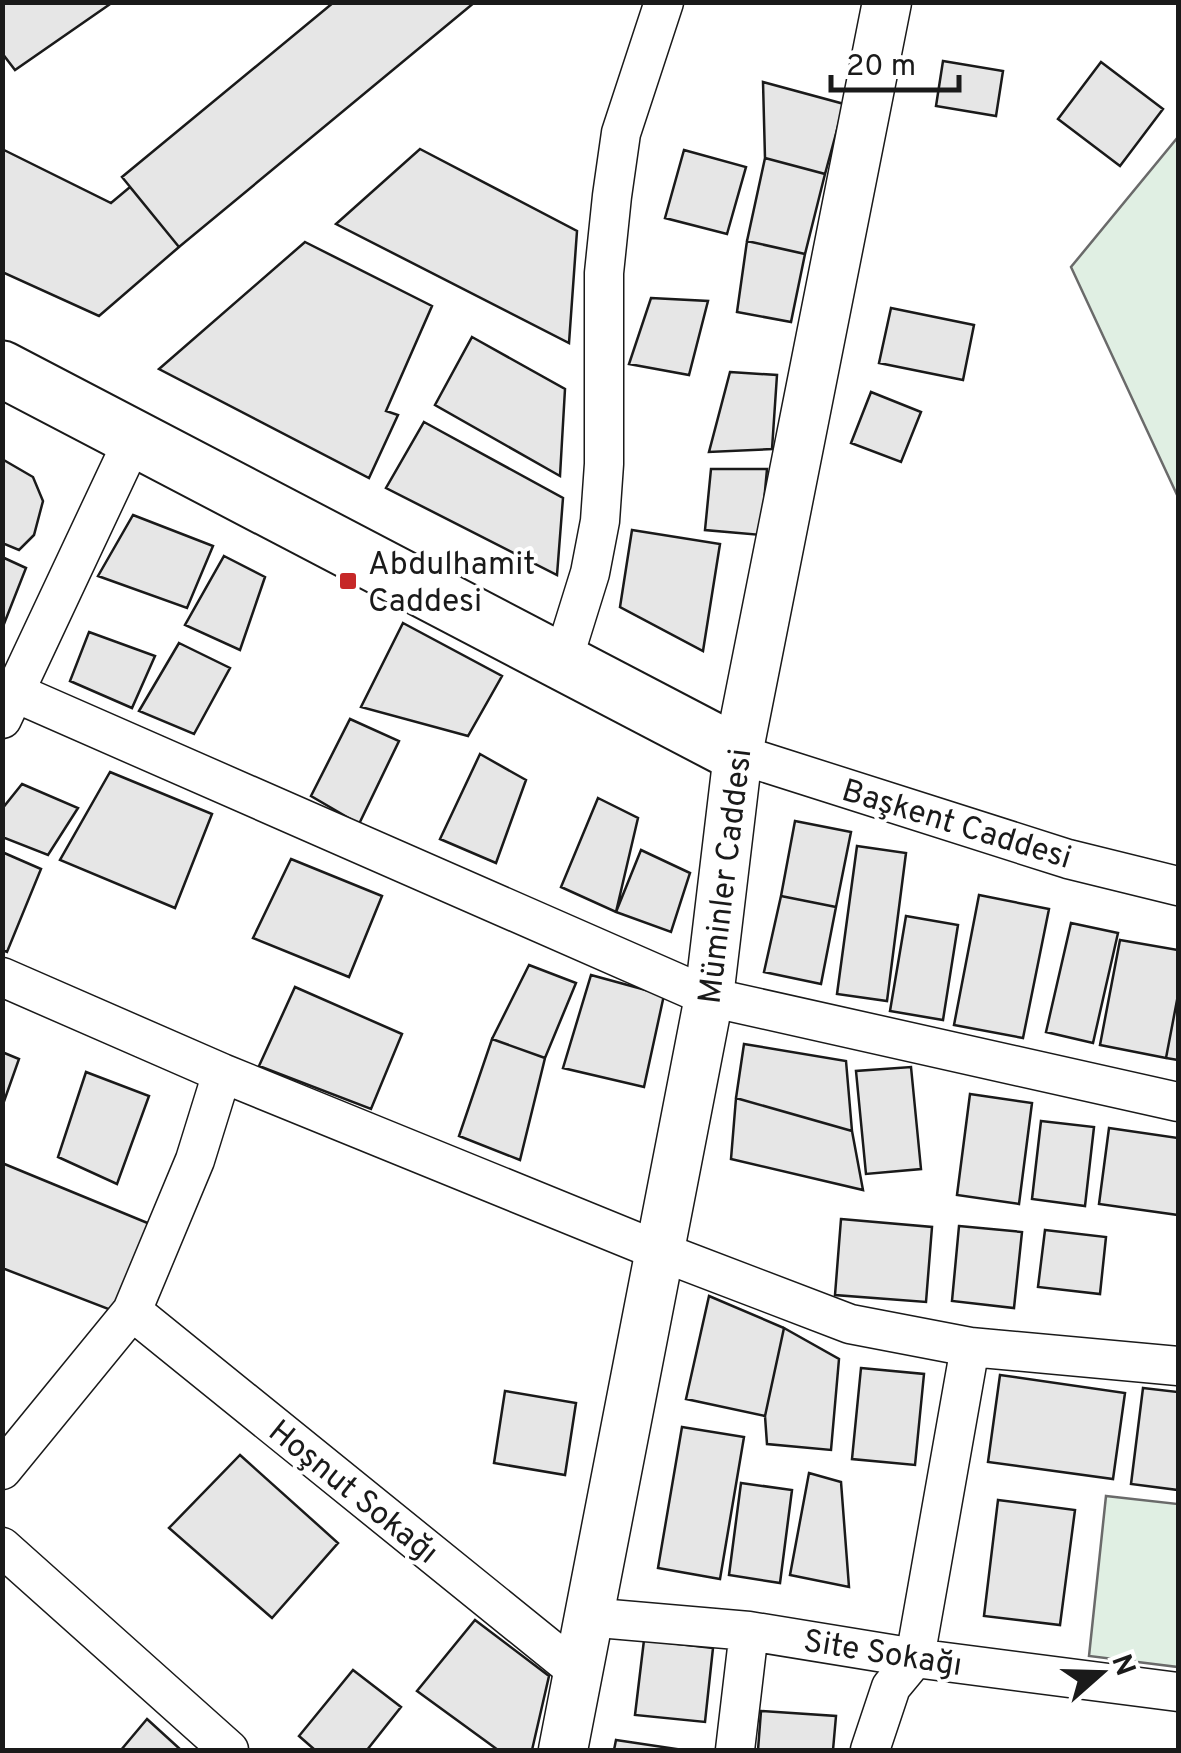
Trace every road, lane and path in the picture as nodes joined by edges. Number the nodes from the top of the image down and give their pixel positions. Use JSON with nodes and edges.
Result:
{"nodes":[{"id":1,"x":664,"y":2,"type":"edge"},
{"id":2,"x":886,"y":2,"type":"edge"},
{"id":3,"x":2,"y":369,"type":"edge"},
{"id":4,"x":134,"y":438,"type":"junction"},
{"id":5,"x":562,"y":662,"type":"junction"},
{"id":6,"x":7,"y":699,"type":"edge"},
{"id":7,"x":738,"y":754,"type":"junction"},
{"id":8,"x":1178,"y":886,"type":"edge"},
{"id":9,"x":2,"y":977,"type":"edge"},
{"id":10,"x":709,"y":997,"type":"junction"},
{"id":11,"x":222,"y":1072,"type":"junction"},
{"id":12,"x":1178,"y":1102,"type":"edge"},
{"id":13,"x":659,"y":1251,"type":"junction"},
{"id":14,"x":132,"y":1311,"type":"junction"},
{"id":15,"x":970,"y":1347,"type":"junction"},
{"id":16,"x":1178,"y":1366,"type":"edge"},
{"id":17,"x":2,"y":1470,"type":"edge"},
{"id":18,"x":2,"y":1547,"type":"edge"},
{"id":19,"x":588,"y":1616,"type":"junction"},
{"id":20,"x":749,"y":1631,"type":"junction"},
{"id":21,"x":915,"y":1658,"type":"junction"},
{"id":22,"x":577,"y":1671,"type":"junction"},
{"id":23,"x":1178,"y":1692,"type":"edge"},
{"id":24,"x":229,"y":1750,"type":"edge"},
{"id":25,"x":563,"y":1750,"type":"edge"},
{"id":26,"x":736,"y":1750,"type":"edge"},
{"id":27,"x":870,"y":1750,"type":"edge"}],
"edges":[{"from":1,"to":5,"type":"street"},
{"from":2,"to":7,"type":"street","name":"Müminler Caddesi"},
{"from":3,"to":4,"type":"main road"},
{"from":4,"to":5,"type":"main road"},
{"from":4,"to":6,"type":"street"},
{"from":5,"to":7,"type":"main road"},
{"from":6,"to":10,"type":"street"},
{"from":7,"to":8,"type":"street","name":"Başkent Caddesi"},
{"from":7,"to":10,"type":"street","name":"Müminler Caddesi"},
{"from":9,"to":11,"type":"street"},
{"from":10,"to":12,"type":"street"},
{"from":10,"to":13,"type":"street","name":"Müminler Caddesi"},
{"from":11,"to":13,"type":"street"},
{"from":11,"to":14,"type":"street"},
{"from":13,"to":15,"type":"street"},
{"from":13,"to":19,"type":"street","name":"Müminler Caddesi"},
{"from":14,"to":17,"type":"street"},
{"from":14,"to":22,"type":"street","name":"Hoşnut Sokağı"},
{"from":15,"to":16,"type":"street"},
{"from":15,"to":21,"type":"street"},
{"from":18,"to":24,"type":"street"},
{"from":19,"to":20,"type":"street","name":"Site Sokağı"},
{"from":19,"to":22,"type":"street","name":"Müminler Caddesi"},
{"from":20,"to":21,"type":"street","name":"Site Sokağı"},
{"from":20,"to":26,"type":"street"},
{"from":21,"to":23,"type":"street","name":"Site Sokağı"},
{"from":21,"to":27,"type":"street"},
{"from":22,"to":25,"type":"street","name":"Müminler Caddesi"}]}
